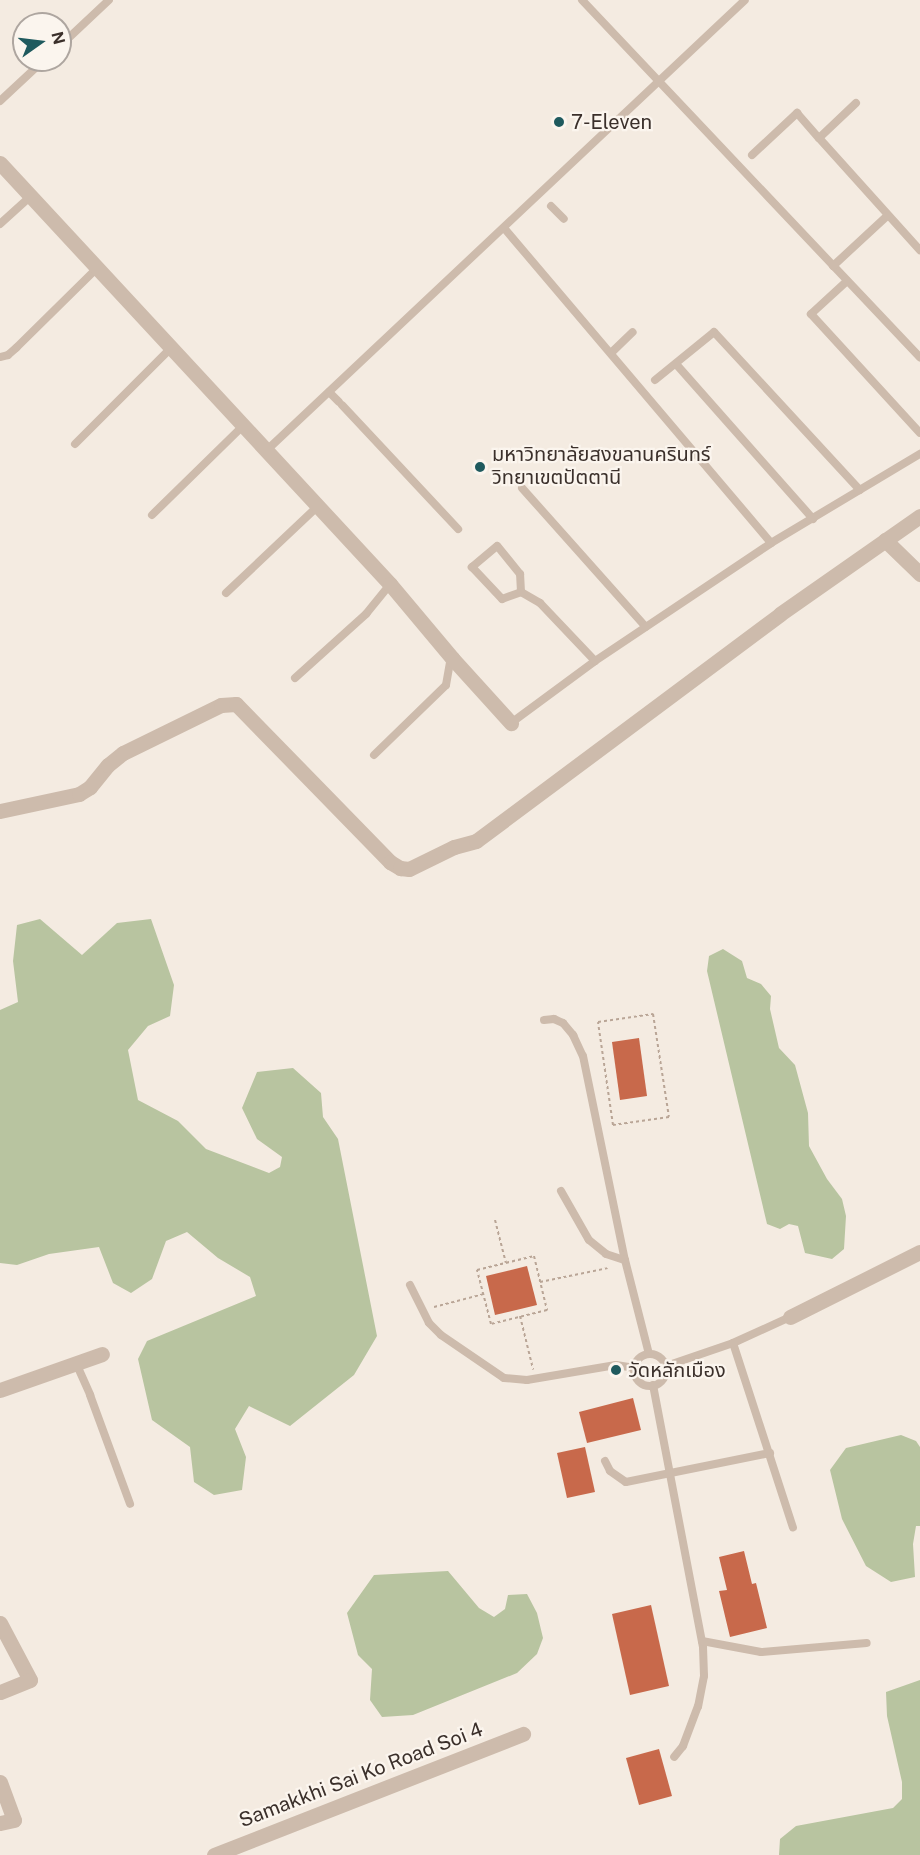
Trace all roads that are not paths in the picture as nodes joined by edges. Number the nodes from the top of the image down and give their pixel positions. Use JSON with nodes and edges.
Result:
{"nodes":[{"id":1,"x":109,"y":0,"type":"edge"},
{"id":2,"x":582,"y":0,"type":"edge"},
{"id":3,"x":745,"y":0,"type":"edge"},
{"id":4,"x":72,"y":34,"type":"edge"},
{"id":5,"x":31,"y":72,"type":"edge"},
{"id":6,"x":659,"y":81,"type":"junction"},
{"id":7,"x":0,"y":101,"type":"edge"},
{"id":8,"x":856,"y":103,"type":"dead end"},
{"id":9,"x":819,"y":138,"type":"junction"},
{"id":10,"x":752,"y":155,"type":"dead end"},
{"id":11,"x":0,"y":163,"type":"edge"},
{"id":12,"x":31,"y":196,"type":"junction"},
{"id":13,"x":551,"y":206,"type":"dead end"},
{"id":14,"x":887,"y":216,"type":"junction"},
{"id":15,"x":564,"y":219,"type":"dead end"},
{"id":16,"x":0,"y":224,"type":"edge"},
{"id":17,"x":504,"y":228,"type":"junction"},
{"id":18,"x":920,"y":250,"type":"edge"},
{"id":19,"x":833,"y":266,"type":"junction"},
{"id":20,"x":98,"y":267,"type":"junction"},
{"id":21,"x":847,"y":280,"type":"junction"},
{"id":22,"x":633,"y":332,"type":"dead end"},
{"id":23,"x":172,"y":347,"type":"junction"},
{"id":24,"x":610,"y":353,"type":"junction"},
{"id":25,"x":0,"y":357,"type":"edge"},
{"id":26,"x":920,"y":357,"type":"edge"},
{"id":27,"x":676,"y":364,"type":"junction"},
{"id":28,"x":655,"y":380,"type":"dead end"},
{"id":29,"x":329,"y":392,"type":"junction"},
{"id":30,"x":244,"y":425,"type":"junction"},
{"id":31,"x":920,"y":433,"type":"edge"},
{"id":32,"x":75,"y":444,"type":"dead end"},
{"id":33,"x":267,"y":450,"type":"junction"},
{"id":34,"x":920,"y":454,"type":"edge"},
{"id":35,"x":522,"y":488,"type":"dead end"},
{"id":36,"x":860,"y":490,"type":"junction"},
{"id":37,"x":318,"y":506,"type":"junction"},
{"id":38,"x":152,"y":515,"type":"dead end"},
{"id":39,"x":920,"y":516,"type":"edge"},
{"id":40,"x":813,"y":519,"type":"junction"},
{"id":41,"x":459,"y":529,"type":"dead end"},
{"id":42,"x":885,"y":540,"type":"junction"},
{"id":43,"x":771,"y":543,"type":"junction"},
{"id":44,"x":920,"y":574,"type":"edge"},
{"id":45,"x":390,"y":584,"type":"junction"},
{"id":46,"x":521,"y":592,"type":"junction"},
{"id":47,"x":226,"y":593,"type":"dead end"},
{"id":48,"x":646,"y":627,"type":"junction"},
{"id":49,"x":452,"y":658,"type":"junction"},
{"id":50,"x":595,"y":661,"type":"junction"},
{"id":51,"x":295,"y":678,"type":"dead end"},
{"id":52,"x":511,"y":723,"type":"joint"},
{"id":53,"x":374,"y":754,"type":"dead end"},
{"id":54,"x":0,"y":811,"type":"edge"},
{"id":55,"x":544,"y":1020,"type":"dead end"},
{"id":56,"x":561,"y":1191,"type":"dead end"},
{"id":57,"x":920,"y":1252,"type":"edge"},
{"id":58,"x":626,"y":1262,"type":"junction"},
{"id":59,"x":410,"y":1285,"type":"dead end"},
{"id":60,"x":790,"y":1317,"type":"joint"},
{"id":61,"x":733,"y":1343,"type":"junction"},
{"id":62,"x":102,"y":1354,"type":"dead end"},
{"id":63,"x":649,"y":1354,"type":"junction"},
{"id":64,"x":76,"y":1363,"type":"junction"},
{"id":65,"x":666,"y":1366,"type":"junction"},
{"id":66,"x":635,"y":1368,"type":"junction"},
{"id":67,"x":653,"y":1385,"type":"junction"},
{"id":68,"x":0,"y":1390,"type":"edge"},
{"id":69,"x":770,"y":1453,"type":"junction"},
{"id":70,"x":604,"y":1461,"type":"dead end"},
{"id":71,"x":669,"y":1473,"type":"junction"},
{"id":72,"x":130,"y":1504,"type":"dead end"},
{"id":73,"x":793,"y":1528,"type":"dead end"},
{"id":74,"x":2,"y":1630,"type":"edge"},
{"id":75,"x":702,"y":1641,"type":"junction"},
{"id":76,"x":867,"y":1643,"type":"dead end"},
{"id":77,"x":0,"y":1692,"type":"edge"},
{"id":78,"x":523,"y":1734,"type":"dead end"},
{"id":79,"x":674,"y":1757,"type":"dead end"},
{"id":80,"x":0,"y":1782,"type":"edge"},
{"id":81,"x":7,"y":1821,"type":"edge"},
{"id":82,"x":214,"y":1855,"type":"edge"}],
"edges":[{"from":1,"to":4,"type":"lane"},
{"from":2,"to":6,"type":"lane"},
{"from":3,"to":6,"type":"lane"},
{"from":5,"to":7,"type":"lane"},
{"from":6,"to":17,"type":"lane"},
{"from":6,"to":19,"type":"lane"},
{"from":8,"to":9,"type":"lane"},
{"from":9,"to":10,"type":"lane"},
{"from":9,"to":14,"type":"lane"},
{"from":11,"to":12,"type":"street"},
{"from":12,"to":16,"type":"lane"},
{"from":12,"to":20,"type":"street"},
{"from":13,"to":15,"type":"lane"},
{"from":14,"to":18,"type":"lane"},
{"from":14,"to":19,"type":"lane"},
{"from":17,"to":24,"type":"lane"},
{"from":17,"to":29,"type":"lane"},
{"from":19,"to":21,"type":"lane"},
{"from":20,"to":23,"type":"street"},
{"from":20,"to":25,"type":"lane"},
{"from":21,"to":26,"type":"lane"},
{"from":21,"to":31,"type":"lane"},
{"from":22,"to":24,"type":"lane"},
{"from":23,"to":30,"type":"street"},
{"from":23,"to":32,"type":"lane"},
{"from":24,"to":43,"type":"lane"},
{"from":27,"to":28,"type":"lane"},
{"from":27,"to":36,"type":"lane"},
{"from":27,"to":40,"type":"lane"},
{"from":29,"to":33,"type":"lane"},
{"from":29,"to":41,"type":"lane"},
{"from":30,"to":33,"type":"street"},
{"from":30,"to":38,"type":"lane"},
{"from":33,"to":37,"type":"street"},
{"from":34,"to":36,"type":"lane"},
{"from":35,"to":48,"type":"lane"},
{"from":36,"to":40,"type":"lane"},
{"from":37,"to":45,"type":"street"},
{"from":37,"to":47,"type":"lane"},
{"from":39,"to":42,"type":"street"},
{"from":40,"to":43,"type":"lane"},
{"from":42,"to":44,"type":"street"},
{"from":42,"to":54,"type":"street"},
{"from":43,"to":48,"type":"lane"},
{"from":45,"to":49,"type":"street"},
{"from":45,"to":51,"type":"lane"},
{"from":46,"to":46,"type":"lane"},
{"from":46,"to":50,"type":"lane"},
{"from":48,"to":50,"type":"lane"},
{"from":49,"to":52,"type":"street"},
{"from":49,"to":53,"type":"lane"},
{"from":50,"to":52,"type":"lane"},
{"from":55,"to":58,"type":"lane"},
{"from":56,"to":58,"type":"lane"},
{"from":57,"to":60,"type":"street"},
{"from":58,"to":63,"type":"lane"},
{"from":59,"to":66,"type":"lane"},
{"from":60,"to":61,"type":"lane"},
{"from":61,"to":65,"type":"lane"},
{"from":61,"to":69,"type":"lane"},
{"from":62,"to":64,"type":"street"},
{"from":63,"to":65,"type":"lane"},
{"from":63,"to":66,"type":"lane"},
{"from":64,"to":68,"type":"street"},
{"from":64,"to":72,"type":"lane"},
{"from":65,"to":67,"type":"lane"},
{"from":66,"to":67,"type":"lane"},
{"from":67,"to":71,"type":"lane"},
{"from":69,"to":71,"type":"lane"},
{"from":69,"to":73,"type":"lane"},
{"from":70,"to":71,"type":"lane"},
{"from":71,"to":75,"type":"lane"},
{"from":74,"to":77,"type":"street"},
{"from":75,"to":76,"type":"lane"},
{"from":75,"to":79,"type":"lane"},
{"from":78,"to":82,"type":"street","name":"Samakkhi Sai Ko Road Soi 4"},
{"from":80,"to":81,"type":"street"}]}
